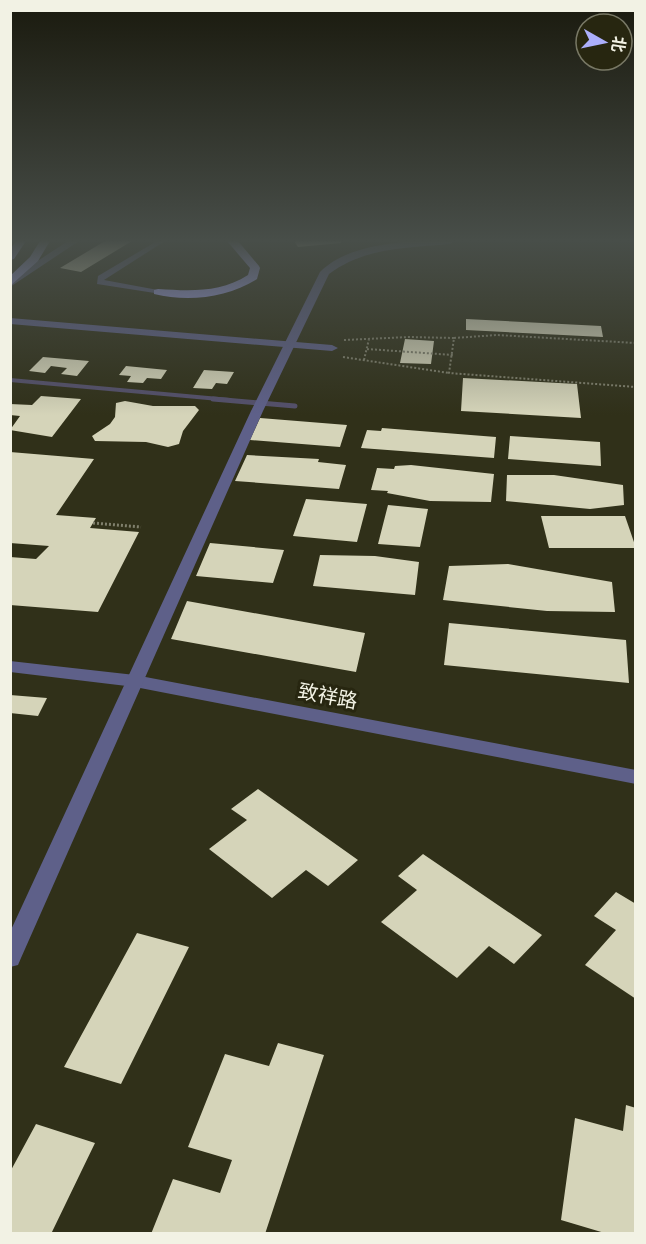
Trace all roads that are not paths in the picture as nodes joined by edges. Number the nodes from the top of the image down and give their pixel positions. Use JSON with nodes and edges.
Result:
{"nodes":[{"id":1,"x":311,"y":299,"type":"edge"},
{"id":2,"x":10,"y":321,"type":"edge"},
{"id":3,"x":334,"y":344,"type":"road end"},
{"id":4,"x":288,"y":345,"type":"junction"},
{"id":5,"x":10,"y":666,"type":"edge"},
{"id":6,"x":135,"y":681,"type":"junction"},
{"id":7,"x":636,"y":777,"type":"edge"},
{"id":8,"x":10,"y":958,"type":"edge"}],
"edges":[{"from":1,"to":4,"type":"street"},
{"from":2,"to":4,"type":"street"},
{"from":3,"to":4,"type":"street"},
{"from":4,"to":6,"type":"street"},
{"from":5,"to":6,"type":"street","name":"致祥路"},
{"from":6,"to":7,"type":"street","name":"致祥路"},
{"from":6,"to":8,"type":"street"}]}
